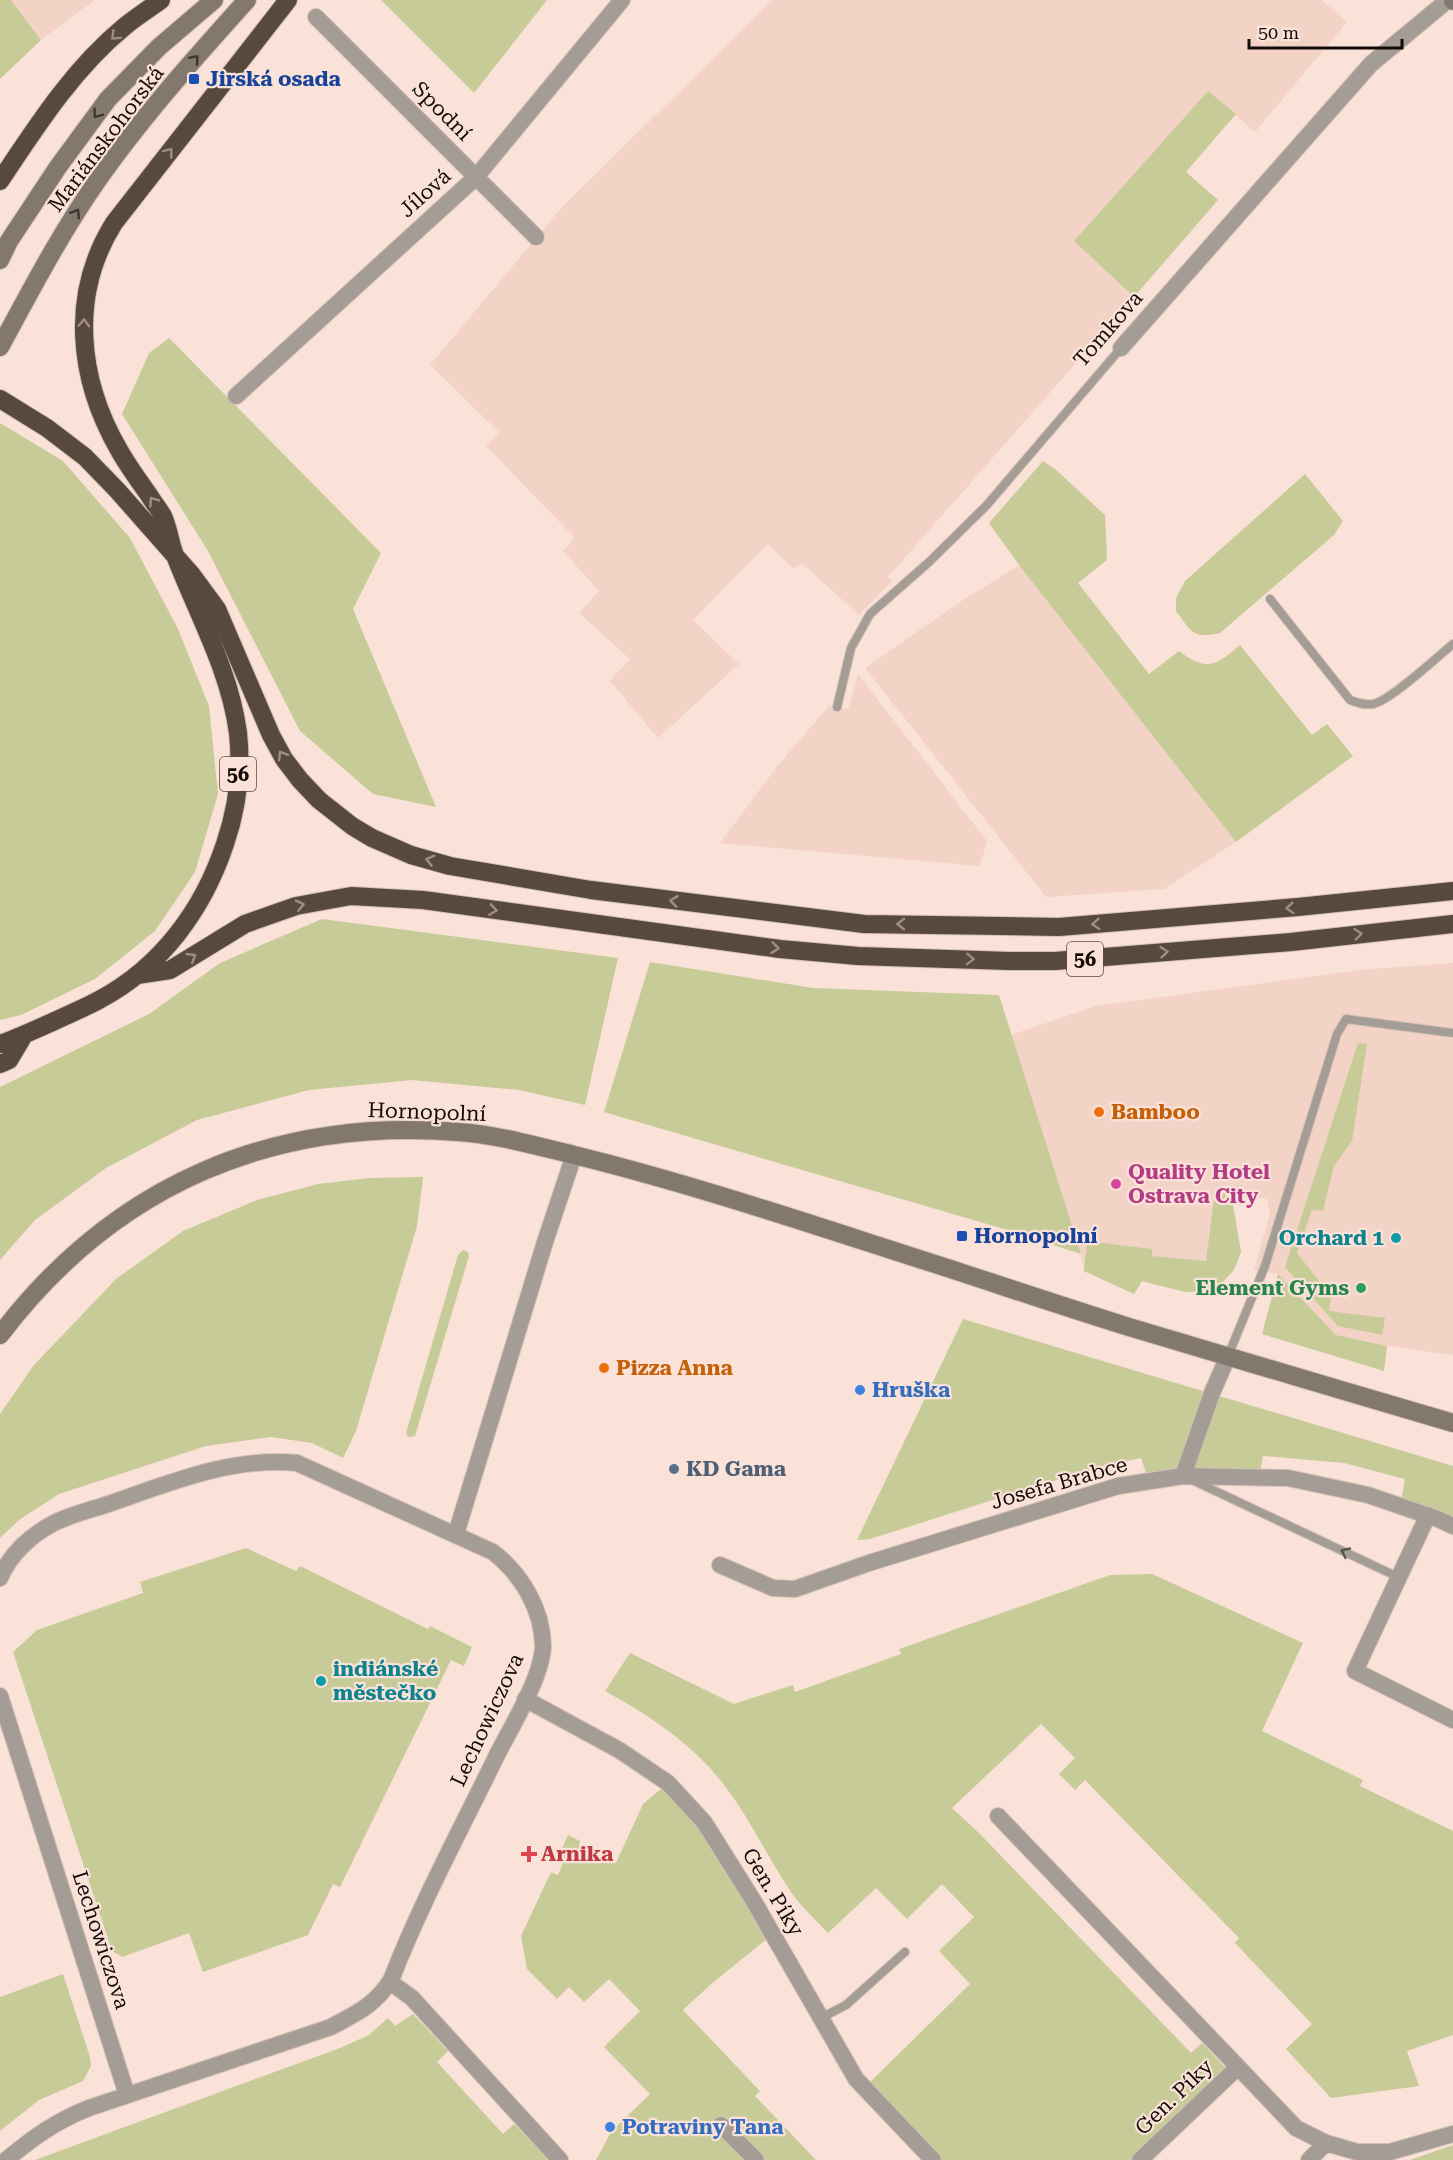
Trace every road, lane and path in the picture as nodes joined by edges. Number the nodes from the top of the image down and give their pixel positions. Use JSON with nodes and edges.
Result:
{"nodes":[{"id":1,"x":161,"y":0,"type":"edge"},
{"id":2,"x":214,"y":0,"type":"edge"},
{"id":3,"x":247,"y":0,"type":"edge"},
{"id":4,"x":288,"y":0,"type":"edge"},
{"id":5,"x":622,"y":0,"type":"edge"},
{"id":6,"x":1448,"y":0,"type":"edge"},
{"id":7,"x":316,"y":17,"type":"dead end"},
{"id":8,"x":476,"y":177,"type":"junction"},
{"id":9,"x":0,"y":181,"type":"edge"},
{"id":10,"x":536,"y":237,"type":"dead end"},
{"id":11,"x":0,"y":260,"type":"edge"},
{"id":12,"x":0,"y":347,"type":"edge"},
{"id":13,"x":1121,"y":348,"type":"joint"},
{"id":14,"x":236,"y":396,"type":"dead end"},
{"id":15,"x":0,"y":399,"type":"edge"},
{"id":16,"x":174,"y":555,"type":"junction"},
{"id":17,"x":1270,"y":599,"type":"dead end"},
{"id":18,"x":1453,"y":644,"type":"edge"},
{"id":19,"x":837,"y":707,"type":"dead end"},
{"id":20,"x":1453,"y":891,"type":"edge"},
{"id":21,"x":1453,"y":924,"type":"edge"},
{"id":22,"x":137,"y":975,"type":"junction"},
{"id":23,"x":1453,"y":1032,"type":"edge"},
{"id":24,"x":3,"y":1052,"type":"edge"},
{"id":25,"x":574,"y":1155,"type":"junction"},
{"id":26,"x":0,"y":1335,"type":"edge"},
{"id":27,"x":1228,"y":1356,"type":"junction"},
{"id":28,"x":1453,"y":1423,"type":"edge"},
{"id":29,"x":1183,"y":1476,"type":"junction"},
{"id":30,"x":1428,"y":1515,"type":"junction"},
{"id":31,"x":1453,"y":1526,"type":"edge"},
{"id":32,"x":456,"y":1534,"type":"junction"},
{"id":33,"x":720,"y":1564,"type":"dead end"},
{"id":34,"x":1398,"y":1577,"type":"junction"},
{"id":35,"x":0,"y":1578,"type":"edge"},
{"id":36,"x":0,"y":1695,"type":"edge"},
{"id":37,"x":525,"y":1700,"type":"junction"},
{"id":38,"x":1453,"y":1720,"type":"edge"},
{"id":39,"x":998,"y":1815,"type":"dead end"},
{"id":40,"x":905,"y":1952,"type":"dead end"},
{"id":41,"x":390,"y":1982,"type":"junction"},
{"id":42,"x":821,"y":2018,"type":"junction"},
{"id":43,"x":1238,"y":2067,"type":"junction"},
{"id":44,"x":128,"y":2096,"type":"junction"},
{"id":45,"x":721,"y":2125,"type":"dead end"},
{"id":46,"x":1453,"y":2133,"type":"edge"},
{"id":47,"x":1326,"y":2143,"type":"junction"},
{"id":48,"x":6,"y":2160,"type":"edge"},
{"id":49,"x":560,"y":2160,"type":"edge"},
{"id":50,"x":756,"y":2160,"type":"edge"},
{"id":51,"x":933,"y":2160,"type":"edge"},
{"id":52,"x":1140,"y":2160,"type":"edge"},
{"id":53,"x":1309,"y":2160,"type":"edge"}],
"edges":[{"from":1,"to":9,"type":"highway","one_way":true},
{"from":2,"to":11,"type":"street","name":"Mariánskohorská","one_way":true},
{"from":12,"to":3,"type":"street","name":"Mariánskohorská","one_way":true},
{"from":16,"to":4,"type":"highway","one_way":true},
{"from":5,"to":8,"type":"street","name":"Jílová"},
{"from":6,"to":13,"type":"street","name":"Tomkova"},
{"from":7,"to":8,"type":"street","name":"Spodní"},
{"from":8,"to":10,"type":"street","name":"Spodní"},
{"from":8,"to":14,"type":"street","name":"Jílová"},
{"from":13,"to":19,"type":"lane","name":"Tomkova"},
{"from":15,"to":16,"type":"highway","number":"56"},
{"from":20,"to":16,"type":"highway","number":"56","one_way":true},
{"from":16,"to":22,"type":"highway","number":"56"},
{"from":17,"to":18,"type":"lane"},
{"from":22,"to":21,"type":"highway","number":"56","one_way":true},
{"from":22,"to":24,"type":"highway","number":"56"},
{"from":23,"to":27,"type":"lane"},
{"from":25,"to":26,"type":"street","name":"Hornopolní"},
{"from":25,"to":27,"type":"street","name":"Hornopolní"},
{"from":25,"to":32,"type":"street"},
{"from":27,"to":28,"type":"street","name":"Hornopolní"},
{"from":27,"to":29,"type":"street"},
{"from":29,"to":30,"type":"street","name":"Josefa Brabce"},
{"from":29,"to":33,"type":"street","name":"Josefa Brabce"},
{"from":34,"to":29,"type":"lane","one_way":true},
{"from":30,"to":31,"type":"street","name":"Josefa Brabce"},
{"from":30,"to":34,"type":"street"},
{"from":32,"to":35,"type":"street","name":"Lechowiczova"},
{"from":32,"to":37,"type":"street","name":"Lechowiczova"},
{"from":34,"to":38,"type":"street"},
{"from":36,"to":44,"type":"street","name":"Lechowiczova"},
{"from":37,"to":41,"type":"street","name":"Lechowiczova"},
{"from":37,"to":42,"type":"street","name":"Gen. Píky"},
{"from":39,"to":43,"type":"street","name":"Gen. Píky"},
{"from":40,"to":42,"type":"lane"},
{"from":41,"to":44,"type":"street","name":"Lechowiczova"},
{"from":41,"to":49,"type":"street"},
{"from":42,"to":51,"type":"street","name":"Gen. Píky"},
{"from":43,"to":47,"type":"street","name":"Gen. Píky"},
{"from":43,"to":52,"type":"street","name":"Gen. Píky"},
{"from":44,"to":48,"type":"street","name":"Lechowiczova"},
{"from":45,"to":50,"type":"street"},
{"from":46,"to":47,"type":"street","name":"Gen. Píky"},
{"from":47,"to":53,"type":"street"}]}
